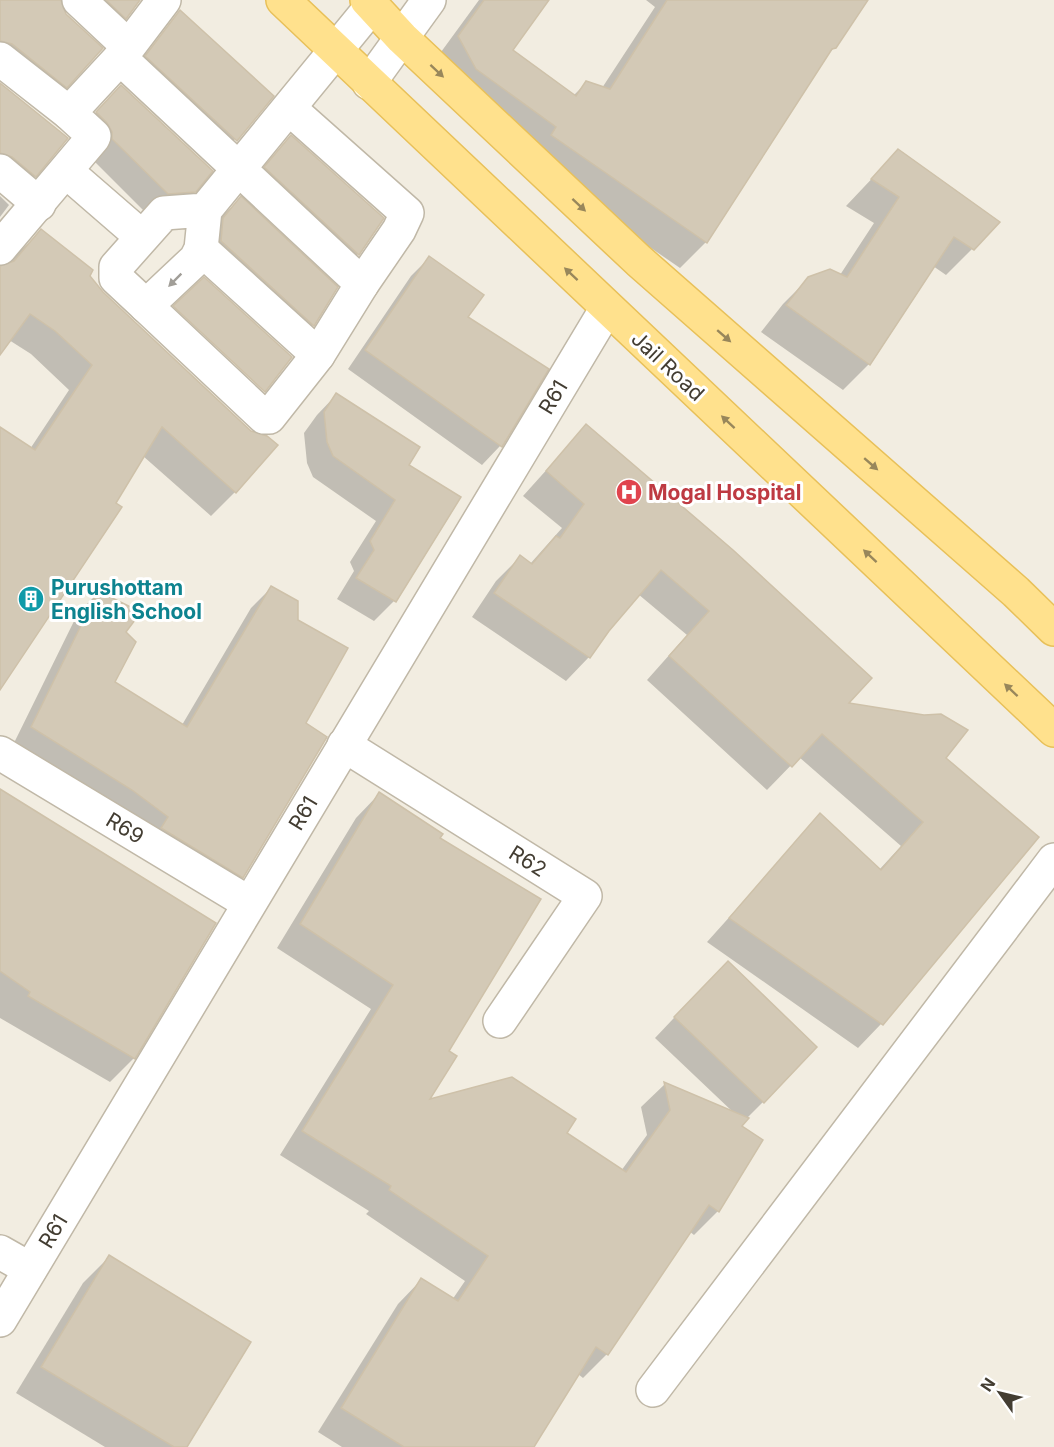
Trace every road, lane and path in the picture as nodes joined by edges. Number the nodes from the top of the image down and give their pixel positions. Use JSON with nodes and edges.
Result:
{"nodes":[{"id":1,"x":79,"y":0,"type":"edge"},
{"id":2,"x":164,"y":0,"type":"edge"},
{"id":3,"x":283,"y":0,"type":"edge"},
{"id":4,"x":429,"y":0,"type":"edge"},
{"id":5,"x":369,"y":3,"type":"edge"},
{"id":6,"x":402,"y":38,"type":"junction"},
{"id":7,"x":124,"y":52,"type":"junction"},
{"id":8,"x":336,"y":52,"type":"junction"},
{"id":9,"x":0,"y":59,"type":"edge"},
{"id":10,"x":369,"y":83,"type":"junction"},
{"id":11,"x":291,"y":109,"type":"junction"},
{"id":12,"x":69,"y":113,"type":"junction"},
{"id":13,"x":0,"y":171,"type":"edge"},
{"id":14,"x":238,"y":171,"type":"junction"},
{"id":15,"x":67,"y":172,"type":"junction"},
{"id":16,"x":39,"y":204,"type":"junction"},
{"id":17,"x":205,"y":210,"type":"junction"},
{"id":18,"x":142,"y":237,"type":"junction"},
{"id":19,"x":0,"y":248,"type":"edge"},
{"id":20,"x":201,"y":249,"type":"junction"},
{"id":21,"x":362,"y":284,"type":"junction"},
{"id":22,"x":146,"y":306,"type":"junction"},
{"id":23,"x":607,"y":308,"type":"junction"},
{"id":24,"x":318,"y":355,"type":"junction"},
{"id":25,"x":1054,"y":629,"type":"edge"},
{"id":26,"x":1054,"y":730,"type":"edge"},
{"id":27,"x":344,"y":745,"type":"junction"},
{"id":28,"x":0,"y":753,"type":"edge"},
{"id":29,"x":1054,"y":860,"type":"edge"},
{"id":30,"x":249,"y":903,"type":"junction"},
{"id":31,"x":500,"y":1021,"type":"dead end"},
{"id":32,"x":0,"y":1252,"type":"edge"},
{"id":33,"x":30,"y":1269,"type":"junction"},
{"id":34,"x":0,"y":1320,"type":"edge"},
{"id":35,"x":653,"y":1390,"type":"dead end"}],
"edges":[{"from":1,"to":7,"type":"street"},
{"from":2,"to":7,"type":"street"},
{"from":3,"to":8,"type":"main road","name":"Jail Road"},
{"from":4,"to":6,"type":"street"},
{"from":5,"to":6,"type":"main road"},
{"from":5,"to":8,"type":"street"},
{"from":6,"to":10,"type":"street"},
{"from":6,"to":25,"type":"main road","one_way":true},
{"from":7,"to":12,"type":"street"},
{"from":7,"to":14,"type":"street"},
{"from":8,"to":10,"type":"main road","name":"Jail Road"},
{"from":8,"to":11,"type":"street"},
{"from":9,"to":12,"type":"street"},
{"from":23,"to":10,"type":"main road","name":"Jail Road","one_way":true},
{"from":11,"to":14,"type":"street"},
{"from":11,"to":21,"type":"street"},
{"from":12,"to":15,"type":"street"},
{"from":13,"to":16,"type":"street"},
{"from":14,"to":17,"type":"street"},
{"from":14,"to":21,"type":"street"},
{"from":15,"to":16,"type":"street"},
{"from":15,"to":18,"type":"street"},
{"from":16,"to":19,"type":"street"},
{"from":17,"to":18,"type":"street"},
{"from":17,"to":20,"type":"street"},
{"from":18,"to":22,"type":"street"},
{"from":20,"to":22,"type":"street","one_way":true},
{"from":20,"to":24,"type":"street"},
{"from":21,"to":24,"type":"street"},
{"from":22,"to":24,"type":"street"},
{"from":26,"to":23,"type":"main road","name":"Jail Road","one_way":true},
{"from":23,"to":27,"type":"street","name":"R61"},
{"from":27,"to":30,"type":"street","name":"R61"},
{"from":27,"to":31,"type":"street","name":"R62"},
{"from":28,"to":30,"type":"street","name":"R69"},
{"from":29,"to":35,"type":"street"},
{"from":30,"to":33,"type":"street","name":"R61"},
{"from":32,"to":33,"type":"street"},
{"from":33,"to":34,"type":"street","name":"R61"}]}
